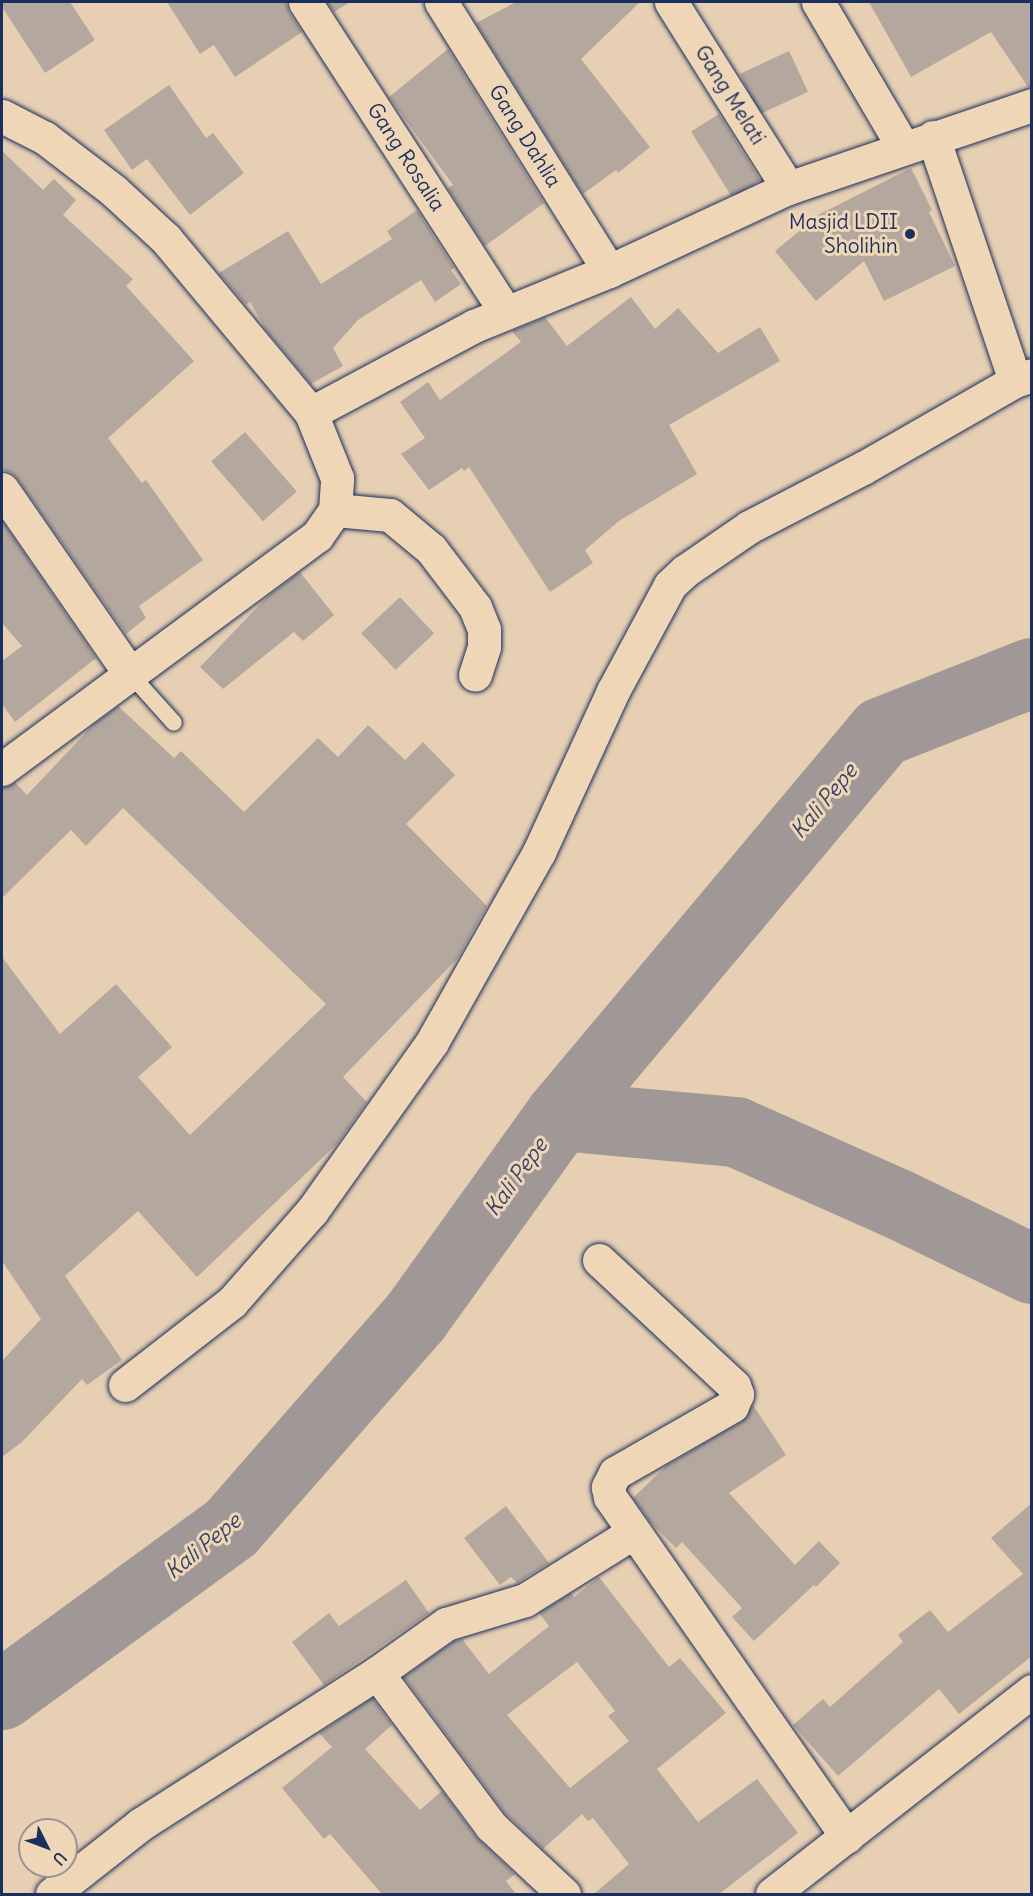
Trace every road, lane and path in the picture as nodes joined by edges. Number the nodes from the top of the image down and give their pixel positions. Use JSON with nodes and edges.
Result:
{"nodes":[{"id":1,"x":305,"y":2,"type":"edge"},
{"id":2,"x":441,"y":2,"type":"edge"},
{"id":3,"x":672,"y":2,"type":"edge"},
{"id":4,"x":818,"y":2,"type":"edge"},
{"id":5,"x":1032,"y":105,"type":"edge"},
{"id":6,"x":2,"y":116,"type":"edge"},
{"id":7,"x":918,"y":142,"type":"junction"},
{"id":8,"x":788,"y":188,"type":"junction"},
{"id":9,"x":609,"y":271,"type":"junction"},
{"id":10,"x":506,"y":313,"type":"junction"},
{"id":11,"x":1023,"y":378,"type":"edge"},
{"id":12,"x":311,"y":412,"type":"junction"},
{"id":13,"x":2,"y":489,"type":"edge"},
{"id":14,"x":335,"y":510,"type":"junction"},
{"id":15,"x":132,"y":675,"type":"junction"},
{"id":16,"x":475,"y":675,"type":"dead end"},
{"id":17,"x":174,"y":723,"type":"dead end"},
{"id":18,"x":2,"y":769,"type":"edge"},
{"id":19,"x":599,"y":1260,"type":"dead end"},
{"id":20,"x":125,"y":1385,"type":"dead end"},
{"id":21,"x":634,"y":1532,"type":"junction"},
{"id":22,"x":377,"y":1673,"type":"junction"},
{"id":23,"x":1032,"y":1692,"type":"edge"},
{"id":24,"x":847,"y":1837,"type":"junction"},
{"id":25,"x":52,"y":1894,"type":"edge"},
{"id":26,"x":564,"y":1894,"type":"edge"},
{"id":27,"x":772,"y":1894,"type":"edge"}],
"edges":[{"from":1,"to":10,"type":"street","name":"Gang Rosalia"},
{"from":2,"to":9,"type":"street","name":"Gang Dahlia"},
{"from":3,"to":8,"type":"street","name":"Gang Melati"},
{"from":4,"to":7,"type":"street"},
{"from":5,"to":7,"type":"street"},
{"from":6,"to":12,"type":"street"},
{"from":7,"to":8,"type":"street"},
{"from":7,"to":11,"type":"street"},
{"from":8,"to":9,"type":"street"},
{"from":9,"to":10,"type":"street"},
{"from":10,"to":12,"type":"street"},
{"from":11,"to":20,"type":"street"},
{"from":12,"to":14,"type":"street"},
{"from":13,"to":15,"type":"street"},
{"from":14,"to":15,"type":"street"},
{"from":14,"to":16,"type":"street"},
{"from":15,"to":17,"type":"lane"},
{"from":15,"to":18,"type":"street"},
{"from":19,"to":21,"type":"street"},
{"from":21,"to":22,"type":"street"},
{"from":21,"to":24,"type":"street"},
{"from":22,"to":25,"type":"street"},
{"from":22,"to":26,"type":"street"},
{"from":23,"to":24,"type":"street"},
{"from":24,"to":27,"type":"street"}]}
